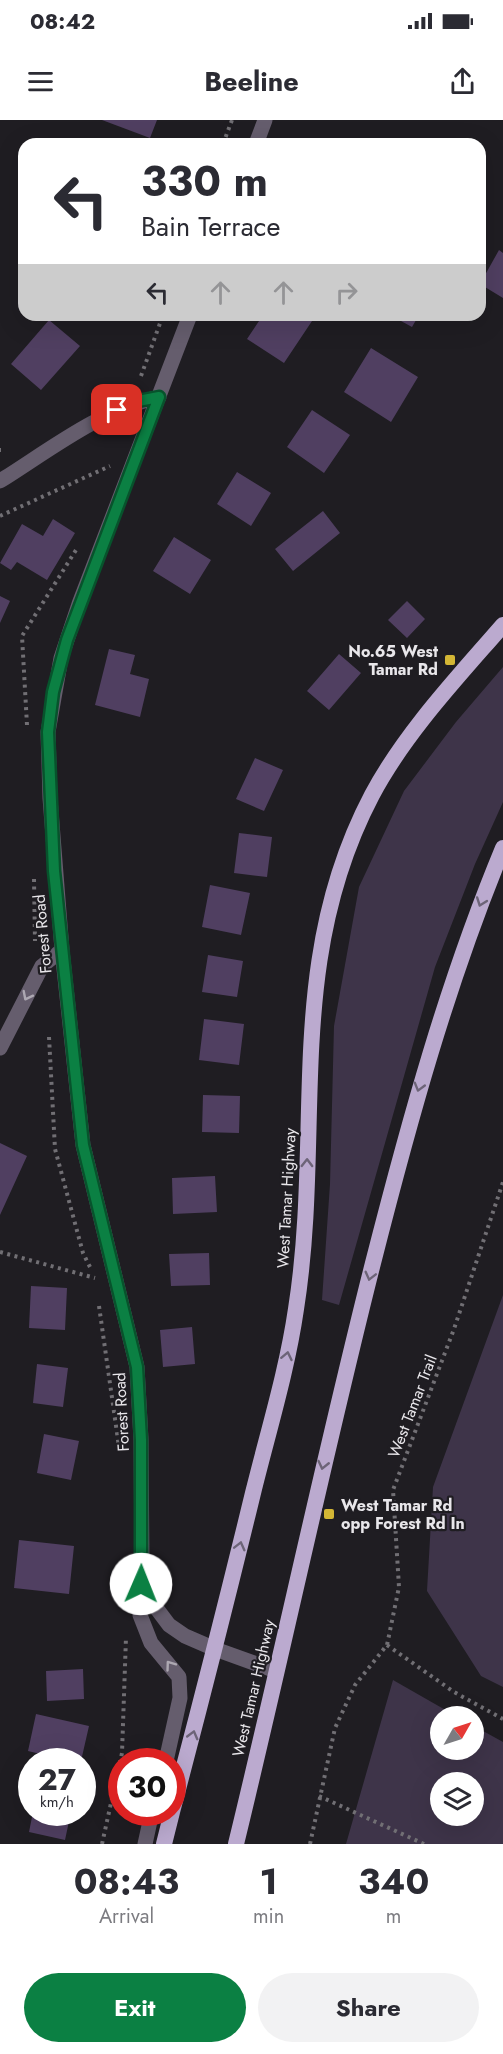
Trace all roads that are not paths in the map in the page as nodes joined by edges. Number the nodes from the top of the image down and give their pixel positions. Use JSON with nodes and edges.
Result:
{"nodes":[{"id":1,"x":265,"y":120,"type":"edge"},
{"id":2,"x":258,"y":138,"type":"edge"},
{"id":3,"x":188,"y":321,"type":"edge"},
{"id":4,"x":159,"y":397,"type":"junction"},
{"id":5,"x":0,"y":481,"type":"edge"},
{"id":6,"x":503,"y":625,"type":"edge"},
{"id":7,"x":503,"y":848,"type":"edge"},
{"id":8,"x":62,"y":950,"type":"junction"},
{"id":9,"x":0,"y":1048,"type":"edge"},
{"id":10,"x":142,"y":1568,"type":"junction"},
{"id":11,"x":215,"y":1649,"type":"junction"},
{"id":12,"x":276,"y":1671,"type":"junction"},
{"id":13,"x":168,"y":1748,"type":"edge"},
{"id":14,"x":186,"y":1759,"type":"edge"},
{"id":15,"x":149,"y":1826,"type":"edge"},
{"id":16,"x":168,"y":1826,"type":"edge"},
{"id":17,"x":145,"y":1844,"type":"edge"},
{"id":18,"x":164,"y":1844,"type":"edge"},
{"id":19,"x":236,"y":1844,"type":"edge"}],
"edges":[{"from":1,"to":2,"type":"street"},
{"from":3,"to":4,"type":"street","name":"Forest Road"},
{"from":4,"to":5,"type":"street"},
{"from":4,"to":8,"type":"street","name":"Forest Road"},
{"from":11,"to":6,"type":"highway","name":"West Tamar Highway","one_way":true},
{"from":7,"to":12,"type":"highway","name":"West Tamar Highway","one_way":true},
{"from":8,"to":9,"type":"street","one_way":true},
{"from":8,"to":10,"type":"street","name":"Forest Road"},
{"from":10,"to":11,"type":"street","name":"Forest Road"},
{"from":13,"to":10,"type":"street","name":"Forest Road","one_way":true},
{"from":11,"to":12,"type":"street","name":"Forest Road"},
{"from":14,"to":11,"type":"highway","name":"West Tamar Highway","one_way":true},
{"from":12,"to":19,"type":"highway","name":"West Tamar Highway"},
{"from":15,"to":17,"type":"street"},
{"from":16,"to":18,"type":"highway","name":"West Tamar Highway"}]}
